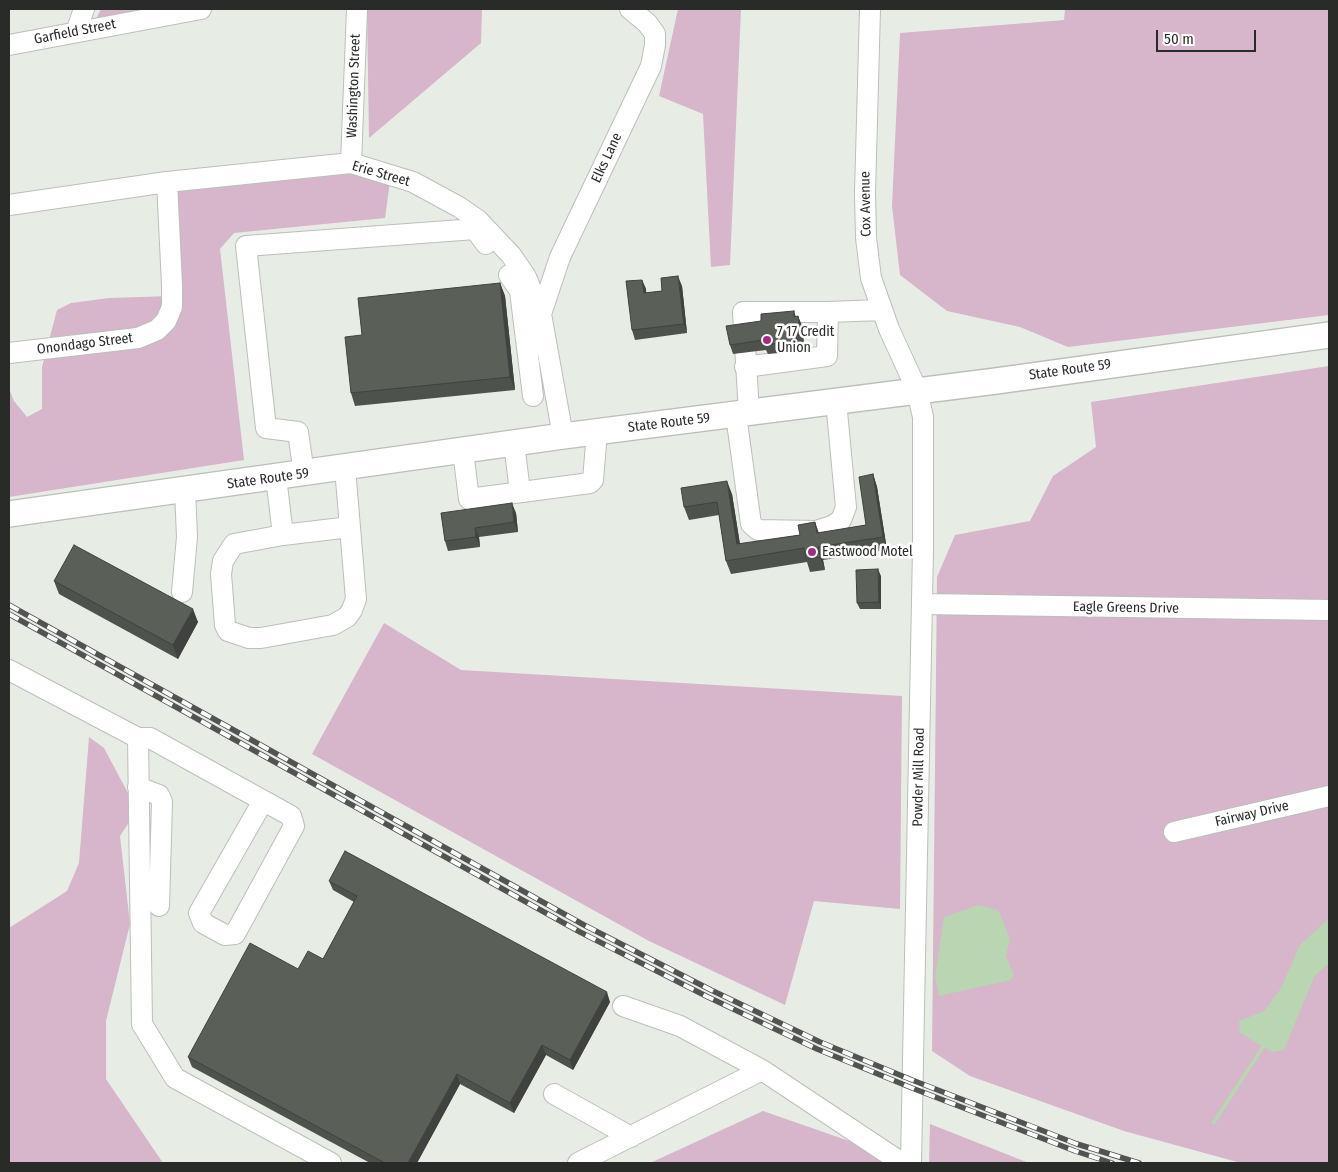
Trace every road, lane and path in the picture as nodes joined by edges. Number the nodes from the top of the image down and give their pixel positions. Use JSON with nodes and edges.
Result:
{"nodes":[{"id":1,"x":84,"y":9,"type":"edge"},
{"id":2,"x":200,"y":9,"type":"edge"},
{"id":3,"x":357,"y":9,"type":"edge"},
{"id":4,"x":630,"y":9,"type":"edge"},
{"id":5,"x":870,"y":9,"type":"edge"},
{"id":6,"x":76,"y":32,"type":"junction"},
{"id":7,"x":9,"y":45,"type":"edge"},
{"id":8,"x":351,"y":163,"type":"junction"},
{"id":9,"x":167,"y":182,"type":"junction"},
{"id":10,"x":9,"y":205,"type":"edge"},
{"id":11,"x":477,"y":226,"type":"junction"},
{"id":12,"x":882,"y":310,"type":"junction"},
{"id":13,"x":828,"y":312,"type":"junction"},
{"id":14,"x":541,"y":314,"type":"junction"},
{"id":15,"x":1329,"y":335,"type":"edge"},
{"id":16,"x":9,"y":353,"type":"edge"},
{"id":17,"x":745,"y":367,"type":"junction"},
{"id":18,"x":917,"y":390,"type":"junction"},
{"id":19,"x":533,"y":396,"type":"dead end"},
{"id":20,"x":836,"y":401,"type":"junction"},
{"id":21,"x":743,"y":414,"type":"junction"},
{"id":22,"x":597,"y":432,"type":"junction"},
{"id":23,"x":563,"y":436,"type":"junction"},
{"id":24,"x":514,"y":443,"type":"junction"},
{"id":25,"x":463,"y":450,"type":"junction"},
{"id":26,"x":345,"y":468,"type":"junction"},
{"id":27,"x":304,"y":474,"type":"junction"},
{"id":28,"x":276,"y":477,"type":"junction"},
{"id":29,"x":185,"y":490,"type":"junction"},
{"id":30,"x":520,"y":492,"type":"junction"},
{"id":31,"x":9,"y":514,"type":"edge"},
{"id":32,"x":350,"y":527,"type":"junction"},
{"id":33,"x":283,"y":534,"type":"junction"},
{"id":34,"x":182,"y":592,"type":"dead end"},
{"id":35,"x":922,"y":604,"type":"junction"},
{"id":36,"x":1329,"y":610,"type":"edge"},
{"id":37,"x":9,"y":670,"type":"edge"},
{"id":38,"x":138,"y":738,"type":"junction"},
{"id":39,"x":138,"y":787,"type":"junction"},
{"id":40,"x":1329,"y":796,"type":"edge"},
{"id":41,"x":263,"y":801,"type":"junction"},
{"id":42,"x":1174,"y":832,"type":"dead end"},
{"id":43,"x":159,"y":906,"type":"dead end"},
{"id":44,"x":623,"y":1006,"type":"dead end"},
{"id":45,"x":762,"y":1070,"type":"junction"},
{"id":46,"x":554,"y":1094,"type":"dead end"},
{"id":47,"x":631,"y":1137,"type":"junction"},
{"id":48,"x":331,"y":1163,"type":"edge"},
{"id":49,"x":578,"y":1163,"type":"edge"},
{"id":50,"x":902,"y":1163,"type":"edge"},
{"id":51,"x":911,"y":1163,"type":"edge"}],
"edges":[{"from":1,"to":6,"type":"street"},
{"from":2,"to":6,"type":"street","name":"Garfield Street"},
{"from":3,"to":8,"type":"street","name":"Washington Street"},
{"from":4,"to":14,"type":"street","name":"Elks Lane"},
{"from":5,"to":12,"type":"street","name":"Cox Avenue"},
{"from":6,"to":7,"type":"street","name":"Garfield Street"},
{"from":8,"to":9,"type":"street","name":"Erie Street"},
{"from":8,"to":11,"type":"street","name":"Erie Street"},
{"from":9,"to":10,"type":"street","name":"Erie Street"},
{"from":9,"to":16,"type":"street","name":"Onondago Street"},
{"from":11,"to":14,"type":"street","name":"Erie Street"},
{"from":11,"to":19,"type":"street"},
{"from":11,"to":27,"type":"street"},
{"from":12,"to":13,"type":"street"},
{"from":12,"to":18,"type":"street","name":"Cox Avenue"},
{"from":13,"to":17,"type":"street"},
{"from":13,"to":17,"type":"street"},
{"from":14,"to":23,"type":"street","name":"Erie Street"},
{"from":15,"to":18,"type":"main road","name":"State Route 59"},
{"from":17,"to":21,"type":"street"},
{"from":18,"to":20,"type":"main road","name":"State Route 59"},
{"from":18,"to":35,"type":"street","name":"Powder Mill Road"},
{"from":20,"to":21,"type":"main road","name":"State Route 59"},
{"from":20,"to":21,"type":"street"},
{"from":21,"to":22,"type":"main road","name":"State Route 59"},
{"from":22,"to":23,"type":"main road","name":"State Route 59"},
{"from":22,"to":30,"type":"street"},
{"from":23,"to":24,"type":"main road","name":"State Route 59"},
{"from":24,"to":25,"type":"main road","name":"State Route 59"},
{"from":24,"to":30,"type":"street"},
{"from":25,"to":26,"type":"main road","name":"State Route 59"},
{"from":25,"to":30,"type":"street"},
{"from":26,"to":27,"type":"main road","name":"State Route 59"},
{"from":26,"to":32,"type":"street"},
{"from":27,"to":28,"type":"main road","name":"State Route 59"},
{"from":28,"to":29,"type":"main road","name":"State Route 59"},
{"from":28,"to":33,"type":"street"},
{"from":29,"to":31,"type":"main road","name":"State Route 59"},
{"from":29,"to":34,"type":"street"},
{"from":32,"to":33,"type":"street"},
{"from":32,"to":33,"type":"street"},
{"from":35,"to":36,"type":"street","name":"Eagle Greens Drive"},
{"from":35,"to":51,"type":"street","name":"Powder Mill Road"},
{"from":37,"to":38,"type":"street"},
{"from":38,"to":39,"type":"street"},
{"from":38,"to":41,"type":"street"},
{"from":39,"to":43,"type":"street"},
{"from":39,"to":48,"type":"street"},
{"from":40,"to":42,"type":"street","name":"Fairway Drive"},
{"from":41,"to":41,"type":"street"},
{"from":44,"to":45,"type":"street"},
{"from":45,"to":47,"type":"street"},
{"from":45,"to":50,"type":"street"},
{"from":46,"to":47,"type":"street"},
{"from":47,"to":49,"type":"street"}]}
